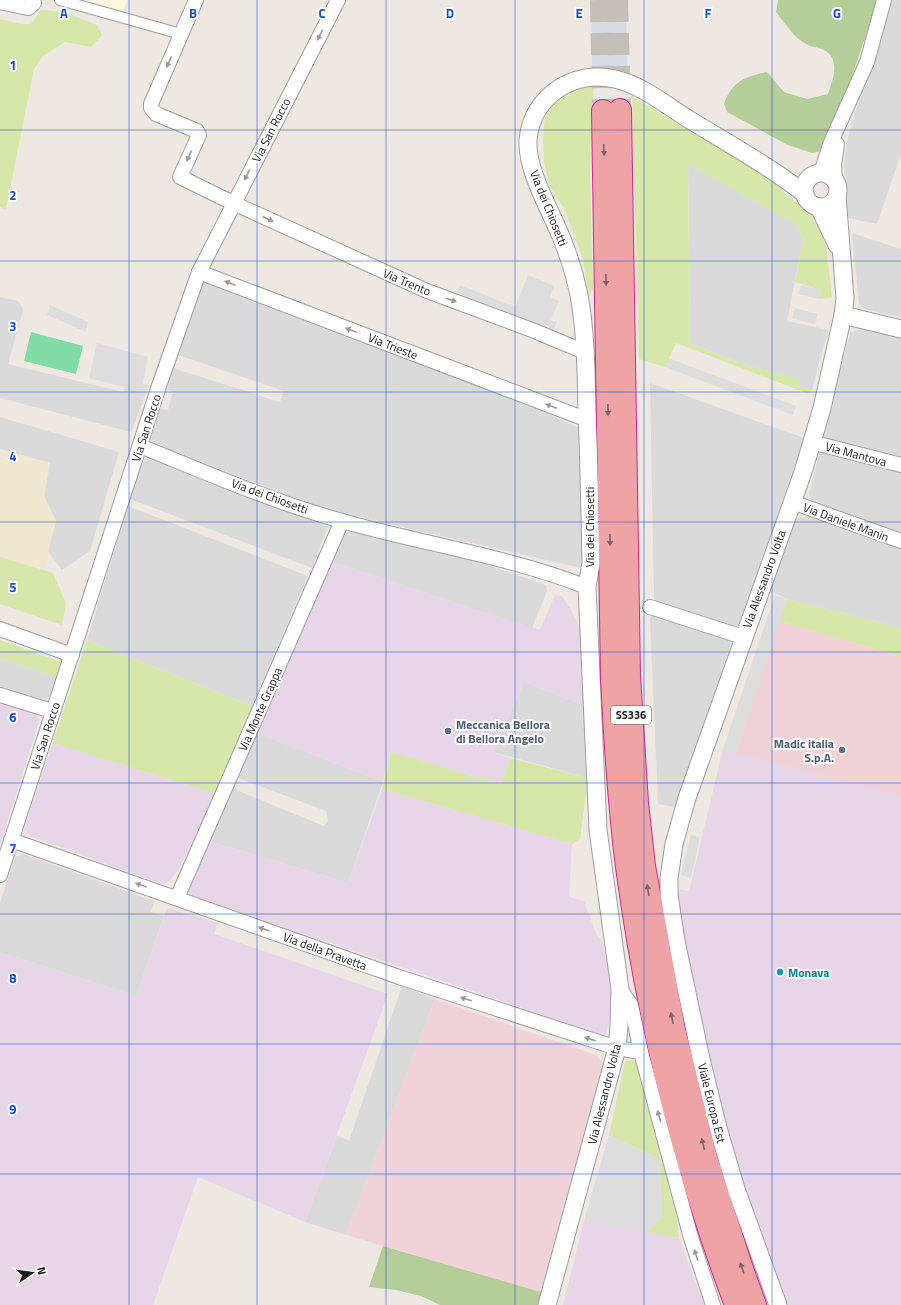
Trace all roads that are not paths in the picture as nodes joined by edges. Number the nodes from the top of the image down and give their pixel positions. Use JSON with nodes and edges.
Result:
{"nodes":[{"id":1,"x":33,"y":0,"type":"edge"},
{"id":2,"x":60,"y":0,"type":"edge"},
{"id":3,"x":196,"y":0,"type":"edge"},
{"id":4,"x":338,"y":0,"type":"edge"},
{"id":5,"x":884,"y":0,"type":"edge"},
{"id":6,"x":0,"y":2,"type":"edge"},
{"id":7,"x":181,"y":34,"type":"junction"},
{"id":8,"x":821,"y":185,"type":"junction"},
{"id":9,"x":233,"y":203,"type":"junction"},
{"id":10,"x":842,"y":260,"type":"junction"},
{"id":11,"x":199,"y":272,"type":"junction"},
{"id":12,"x":843,"y":315,"type":"junction"},
{"id":13,"x":901,"y":329,"type":"edge"},
{"id":14,"x":585,"y":352,"type":"junction"},
{"id":15,"x":588,"y":420,"type":"junction"},
{"id":16,"x":811,"y":442,"type":"junction"},
{"id":17,"x":140,"y":446,"type":"junction"},
{"id":18,"x":901,"y":465,"type":"edge"},
{"id":19,"x":792,"y":502,"type":"junction"},
{"id":20,"x":342,"y":521,"type":"junction"},
{"id":21,"x":901,"y":541,"type":"edge"},
{"id":22,"x":587,"y":587,"type":"junction"},
{"id":23,"x":650,"y":607,"type":"dead end"},
{"id":24,"x":0,"y":629,"type":"edge"},
{"id":25,"x":743,"y":637,"type":"junction"},
{"id":26,"x":72,"y":655,"type":"junction"},
{"id":27,"x":0,"y":695,"type":"edge"},
{"id":28,"x":52,"y":711,"type":"junction"},
{"id":29,"x":598,"y":830,"type":"joint"},
{"id":30,"x":11,"y":840,"type":"junction"},
{"id":31,"x":0,"y":875,"type":"edge"},
{"id":32,"x":669,"y":895,"type":"joint"},
{"id":33,"x":177,"y":898,"type":"junction"},
{"id":34,"x":620,"y":990,"type":"junction"},
{"id":35,"x":617,"y":1048,"type":"junction"},
{"id":36,"x":641,"y":1052,"type":"junction"},
{"id":37,"x":547,"y":1305,"type":"edge"},
{"id":38,"x":713,"y":1305,"type":"edge"},
{"id":39,"x":736,"y":1305,"type":"edge"},
{"id":40,"x":755,"y":1305,"type":"edge"},
{"id":41,"x":778,"y":1305,"type":"edge"}],
"edges":[{"from":1,"to":6,"type":"street"},
{"from":2,"to":7,"type":"street"},
{"from":3,"to":7,"type":"street"},
{"from":4,"to":9,"type":"street","name":"Via San Rocco","one_way":true},
{"from":5,"to":8,"type":"street","name":"Via Alessandro Volta"},
{"from":7,"to":9,"type":"street","name":"Via Trento","one_way":true},
{"from":8,"to":10,"type":"street","name":"Via Alessandro Volta"},
{"from":8,"to":10,"type":"street","name":"Via Alessandro Volta"},
{"from":8,"to":14,"type":"street","name":"Via dei Chiosetti"},
{"from":9,"to":11,"type":"street","name":"Via San Rocco"},
{"from":9,"to":14,"type":"street","name":"Via Trento","one_way":true},
{"from":10,"to":12,"type":"street","name":"Via Alessandro Volta"},
{"from":15,"to":11,"type":"street","name":"Via Trieste","one_way":true},
{"from":11,"to":17,"type":"street","name":"Via San Rocco"},
{"from":12,"to":13,"type":"street"},
{"from":12,"to":16,"type":"street","name":"Via Alessandro Volta"},
{"from":14,"to":15,"type":"street","name":"Via dei Chiosetti"},
{"from":15,"to":22,"type":"street","name":"Via dei Chiosetti"},
{"from":16,"to":18,"type":"street","name":"Via Mantova"},
{"from":16,"to":19,"type":"street","name":"Via Alessandro Volta"},
{"from":17,"to":20,"type":"street","name":"Via dei Chiosetti"},
{"from":17,"to":26,"type":"street","name":"Via San Rocco"},
{"from":19,"to":21,"type":"street","name":"Via Daniele Manin"},
{"from":19,"to":25,"type":"street","name":"Via Alessandro Volta"},
{"from":20,"to":22,"type":"street","name":"Via dei Chiosetti"},
{"from":20,"to":33,"type":"street","name":"Via Monte Grappa"},
{"from":22,"to":29,"type":"street","name":"Via dei Chiosetti"},
{"from":23,"to":25,"type":"street"},
{"from":24,"to":26,"type":"street"},
{"from":25,"to":32,"type":"street","name":"Via Alessandro Volta"},
{"from":26,"to":28,"type":"street","name":"Via San Rocco"},
{"from":27,"to":28,"type":"street"},
{"from":28,"to":30,"type":"street","name":"Via San Rocco"},
{"from":29,"to":34,"type":"street","name":"Via Alessandro Volta"},
{"from":30,"to":31,"type":"street","name":"Via San Rocco"},
{"from":33,"to":30,"type":"street","name":"Via della Pravetta","one_way":true},
{"from":32,"to":41,"type":"street","name":"Viale Europa Est"},
{"from":35,"to":33,"type":"street","name":"Via della Pravetta","one_way":true},
{"from":34,"to":35,"type":"street","name":"Via Alessandro Volta"},
{"from":34,"to":36,"type":"street"},
{"from":35,"to":36,"type":"street","name":"Via della Pravetta"},
{"from":35,"to":37,"type":"street","name":"Via Alessandro Volta"},
{"from":38,"to":36,"type":"street","one_way":true},
{"from":40,"to":39,"type":"highway","number":"SS336","one_way":true}]}
